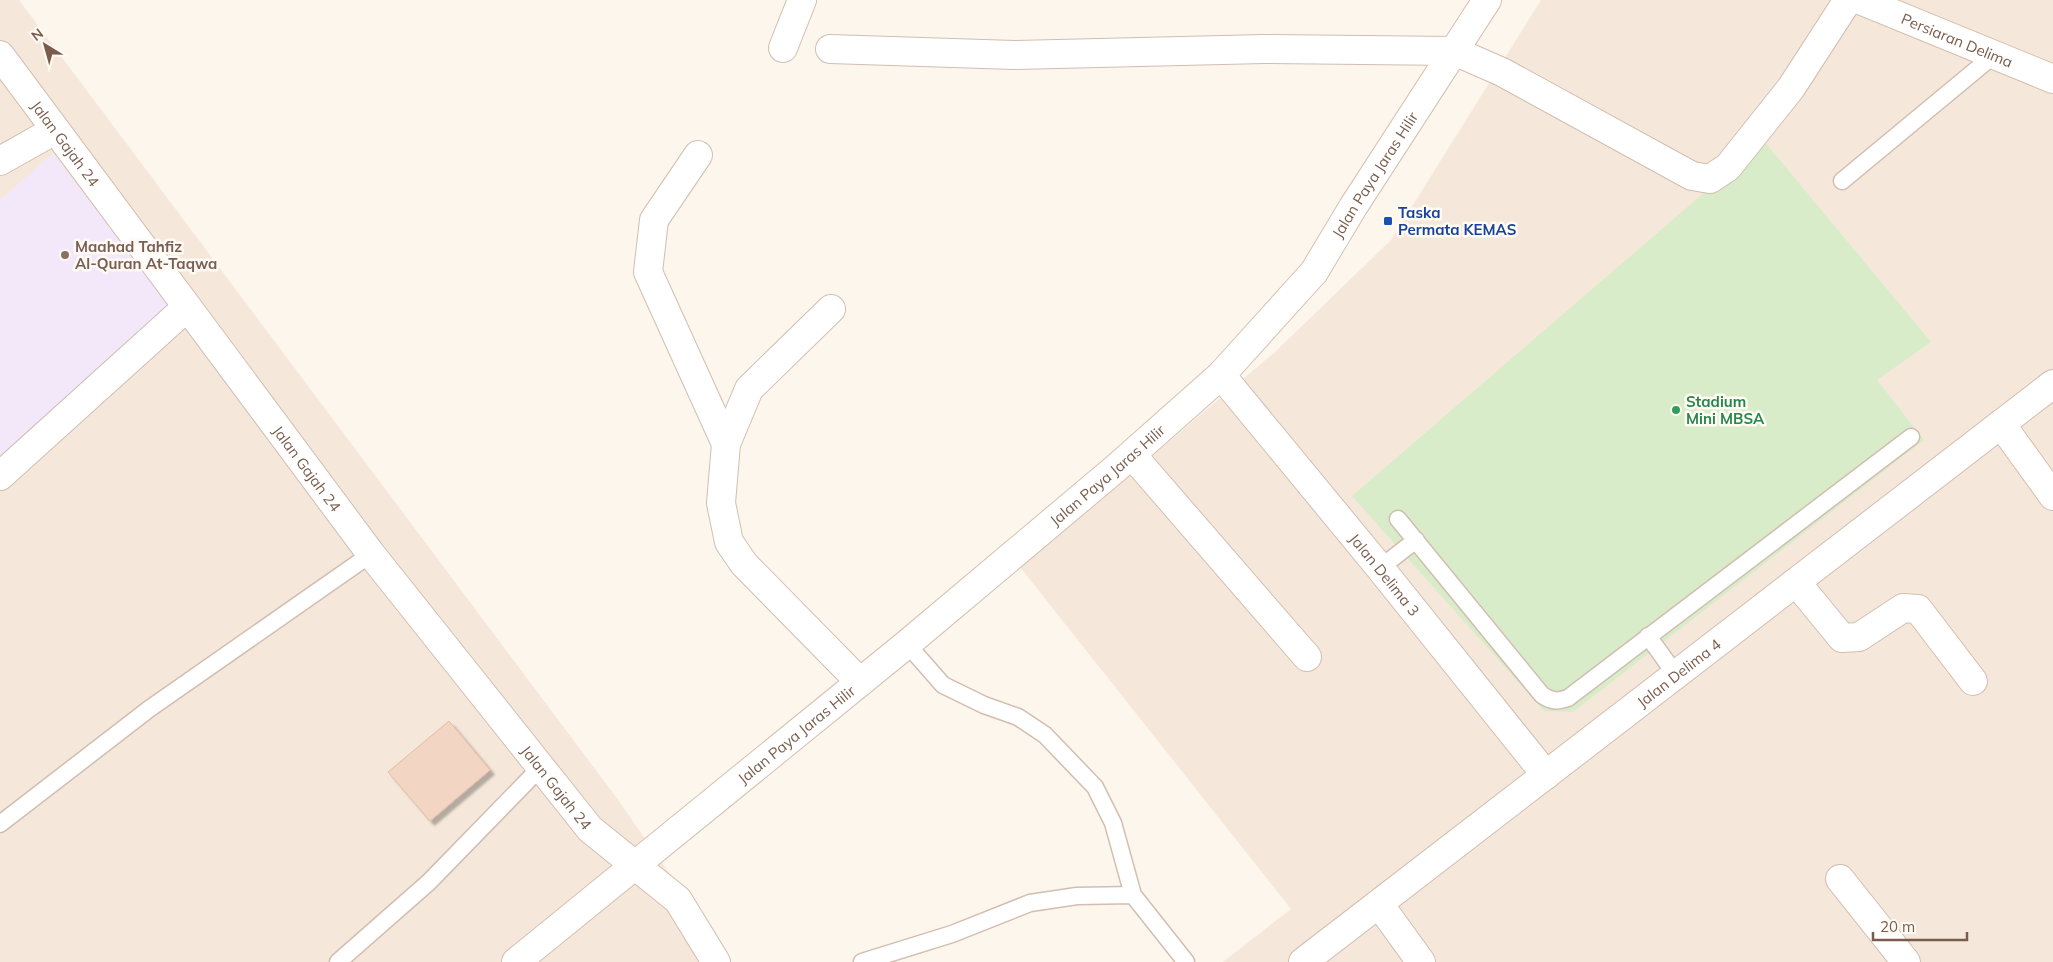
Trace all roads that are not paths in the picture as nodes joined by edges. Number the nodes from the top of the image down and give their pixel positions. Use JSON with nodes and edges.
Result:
{"nodes":[{"id":1,"x":802,"y":0,"type":"edge"},
{"id":2,"x":1487,"y":0,"type":"edge"},
{"id":3,"x":1848,"y":0,"type":"edge"},
{"id":4,"x":1860,"y":0,"type":"edge"},
{"id":5,"x":783,"y":48,"type":"dead end"},
{"id":6,"x":830,"y":49,"type":"dead end"},
{"id":7,"x":1454,"y":51,"type":"junction"},
{"id":8,"x":0,"y":55,"type":"edge"},
{"id":9,"x":1994,"y":55,"type":"junction"},
{"id":10,"x":2053,"y":79,"type":"edge"},
{"id":11,"x":55,"y":130,"type":"junction"},
{"id":12,"x":698,"y":155,"type":"dead end"},
{"id":13,"x":0,"y":161,"type":"edge"},
{"id":14,"x":1842,"y":181,"type":"dead end"},
{"id":15,"x":187,"y":307,"type":"junction"},
{"id":16,"x":831,"y":309,"type":"dead end"},
{"id":17,"x":1221,"y":375,"type":"junction"},
{"id":18,"x":2053,"y":384,"type":"edge"},
{"id":19,"x":2001,"y":424,"type":"junction"},
{"id":20,"x":1911,"y":437,"type":"dead end"},
{"id":21,"x":726,"y":444,"type":"junction"},
{"id":22,"x":1132,"y":455,"type":"junction"},
{"id":23,"x":0,"y":476,"type":"edge"},
{"id":24,"x":2053,"y":496,"type":"edge"},
{"id":25,"x":1398,"y":519,"type":"dead end"},
{"id":26,"x":1416,"y":540,"type":"junction"},
{"id":27,"x":371,"y":554,"type":"junction"},
{"id":28,"x":1380,"y":568,"type":"junction"},
{"id":29,"x":1796,"y":582,"type":"junction"},
{"id":30,"x":1648,"y":636,"type":"junction"},
{"id":31,"x":907,"y":644,"type":"junction"},
{"id":32,"x":1308,"y":657,"type":"dead end"},
{"id":33,"x":1676,"y":674,"type":"junction"},
{"id":34,"x":1972,"y":681,"type":"dead end"},
{"id":35,"x":860,"y":682,"type":"junction"},
{"id":36,"x":541,"y":767,"type":"junction"},
{"id":37,"x":1546,"y":775,"type":"junction"},
{"id":38,"x":0,"y":824,"type":"edge"},
{"id":39,"x":635,"y":865,"type":"junction"},
{"id":40,"x":1840,"y":879,"type":"dead end"},
{"id":41,"x":1133,"y":895,"type":"junction"},
{"id":42,"x":1379,"y":904,"type":"junction"},
{"id":43,"x":338,"y":962,"type":"edge"},
{"id":44,"x":516,"y":962,"type":"edge"},
{"id":45,"x":716,"y":962,"type":"edge"},
{"id":46,"x":862,"y":962,"type":"edge"},
{"id":47,"x":1186,"y":962,"type":"edge"},
{"id":48,"x":1303,"y":962,"type":"edge"},
{"id":49,"x":1421,"y":962,"type":"edge"},
{"id":50,"x":1906,"y":962,"type":"edge"}],
"edges":[{"from":1,"to":5,"type":"street"},
{"from":2,"to":7,"type":"street","name":"Jalan Paya Jaras Hilir"},
{"from":3,"to":7,"type":"street"},
{"from":4,"to":9,"type":"street","name":"Persiaran Delima"},
{"from":6,"to":7,"type":"street"},
{"from":7,"to":17,"type":"street","name":"Jalan Paya Jaras Hilir"},
{"from":8,"to":11,"type":"street","name":"Jalan Gajah 24"},
{"from":9,"to":10,"type":"street","name":"Persiaran Delima"},
{"from":9,"to":14,"type":"lane"},
{"from":11,"to":13,"type":"street"},
{"from":11,"to":15,"type":"street","name":"Jalan Gajah 24"},
{"from":12,"to":21,"type":"street"},
{"from":15,"to":23,"type":"street"},
{"from":15,"to":27,"type":"street","name":"Jalan Gajah 24"},
{"from":16,"to":21,"type":"street"},
{"from":17,"to":22,"type":"street","name":"Jalan Paya Jaras Hilir"},
{"from":17,"to":28,"type":"street","name":"Jalan Delima 3"},
{"from":18,"to":19,"type":"street","name":"Jalan Delima 4"},
{"from":19,"to":24,"type":"street"},
{"from":19,"to":29,"type":"street","name":"Jalan Delima 4"},
{"from":20,"to":30,"type":"lane"},
{"from":21,"to":35,"type":"street"},
{"from":22,"to":31,"type":"street","name":"Jalan Paya Jaras Hilir"},
{"from":22,"to":32,"type":"street"},
{"from":25,"to":26,"type":"lane"},
{"from":26,"to":28,"type":"lane"},
{"from":26,"to":30,"type":"lane"},
{"from":27,"to":36,"type":"street","name":"Jalan Gajah 24"},
{"from":27,"to":38,"type":"lane"},
{"from":28,"to":37,"type":"street","name":"Jalan Delima 3"},
{"from":29,"to":33,"type":"street","name":"Jalan Delima 4"},
{"from":29,"to":34,"type":"street"},
{"from":30,"to":33,"type":"lane"},
{"from":31,"to":35,"type":"street","name":"Jalan Paya Jaras Hilir"},
{"from":31,"to":41,"type":"lane"},
{"from":33,"to":37,"type":"street","name":"Jalan Delima 4"},
{"from":35,"to":39,"type":"street","name":"Jalan Paya Jaras Hilir"},
{"from":36,"to":39,"type":"street","name":"Jalan Gajah 24"},
{"from":36,"to":43,"type":"lane"},
{"from":37,"to":42,"type":"street","name":"Jalan Delima 4"},
{"from":39,"to":44,"type":"street","name":"Jalan Paya Jaras Hilir"},
{"from":39,"to":45,"type":"street","name":"Jalan Gajah 24"},
{"from":40,"to":50,"type":"street"},
{"from":41,"to":46,"type":"lane"},
{"from":41,"to":47,"type":"lane"},
{"from":42,"to":48,"type":"street","name":"Jalan Delima 4"},
{"from":42,"to":49,"type":"street"}]}
